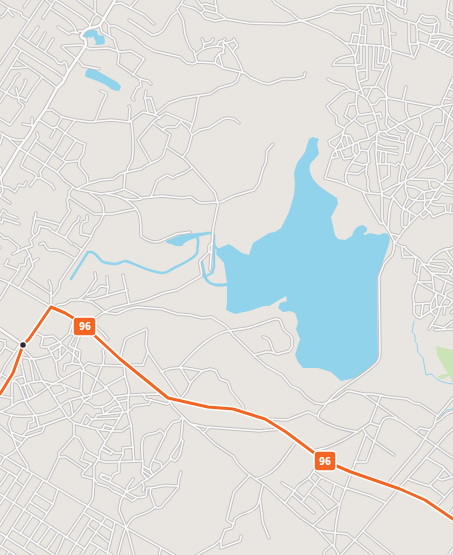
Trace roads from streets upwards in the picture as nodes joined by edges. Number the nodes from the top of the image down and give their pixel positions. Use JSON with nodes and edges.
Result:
{"nodes":[{"id":1,"x":29,"y":0,"type":"edge"},
{"id":2,"x":45,"y":0,"type":"edge"},
{"id":3,"x":56,"y":0,"type":"edge"},
{"id":4,"x":79,"y":0,"type":"edge"},
{"id":5,"x":95,"y":0,"type":"edge"},
{"id":6,"x":115,"y":0,"type":"edge"},
{"id":7,"x":137,"y":0,"type":"edge"},
{"id":8,"x":183,"y":0,"type":"edge"},
{"id":9,"x":197,"y":0,"type":"edge"},
{"id":10,"x":215,"y":0,"type":"edge"},
{"id":11,"x":273,"y":0,"type":"edge"},
{"id":12,"x":385,"y":0,"type":"edge"},
{"id":13,"x":399,"y":0,"type":"edge"},
{"id":14,"x":403,"y":0,"type":"edge"},
{"id":15,"x":406,"y":0,"type":"edge"},
{"id":16,"x":449,"y":0,"type":"edge"},
{"id":17,"x":390,"y":1,"type":"edge"},
{"id":18,"x":0,"y":2,"type":"edge"},
{"id":19,"x":52,"y":4,"type":"junction"},
{"id":20,"x":113,"y":4,"type":"junction"},
{"id":21,"x":181,"y":4,"type":"junction"},
{"id":22,"x":200,"y":5,"type":"junction"},
{"id":23,"x":374,"y":5,"type":"junction"},
{"id":24,"x":368,"y":6,"type":"junction"},
{"id":25,"x":398,"y":6,"type":"junction"},
{"id":26,"x":217,"y":7,"type":"junction"},
{"id":27,"x":385,"y":7,"type":"junction"},
{"id":28,"x":24,"y":8,"type":"dead end"},
{"id":29,"x":50,"y":8,"type":"junction"},
{"id":30,"x":130,"y":8,"type":"junction"},
{"id":31,"x":380,"y":8,"type":"junction"},
{"id":32,"x":402,"y":8,"type":"junction"},
{"id":33,"x":405,"y":8,"type":"junction"},
{"id":34,"x":8,"y":9,"type":"junction"},
{"id":35,"x":205,"y":10,"type":"junction"},
{"id":36,"x":178,"y":11,"type":"junction"},
{"id":37,"x":330,"y":11,"type":"junction"},
{"id":38,"x":447,"y":11,"type":"junction"},
{"id":39,"x":96,"y":12,"type":"junction"},
{"id":40,"x":202,"y":12,"type":"junction"},
{"id":41,"x":217,"y":12,"type":"junction"},
{"id":42,"x":362,"y":12,"type":"junction"},
{"id":43,"x":405,"y":13,"type":"dead end"},
{"id":44,"x":453,"y":15,"type":"edge"},
{"id":45,"x":13,"y":16,"type":"dead end"},
{"id":46,"x":1,"y":17,"type":"dead end"},
{"id":47,"x":43,"y":18,"type":"dead end"},
{"id":48,"x":104,"y":19,"type":"junction"},
{"id":49,"x":225,"y":19,"type":"junction"},
{"id":50,"x":30,"y":20,"type":"junction"},
{"id":51,"x":129,"y":20,"type":"dead end"},
{"id":52,"x":301,"y":21,"type":"junction"},
{"id":53,"x":419,"y":21,"type":"junction"},
{"id":54,"x":453,"y":21,"type":"edge"},
{"id":55,"x":409,"y":22,"type":"junction"},
{"id":56,"x":438,"y":22,"type":"junction"},
{"id":57,"x":154,"y":24,"type":"dead end"},
{"id":58,"x":435,"y":24,"type":"junction"},
{"id":59,"x":100,"y":25,"type":"junction"},
{"id":60,"x":361,"y":25,"type":"junction"},
{"id":61,"x":416,"y":25,"type":"junction"},
{"id":62,"x":90,"y":26,"type":"junction"},
{"id":63,"x":110,"y":26,"type":"junction"},
{"id":64,"x":453,"y":26,"type":"edge"},
{"id":65,"x":38,"y":27,"type":"dead end"},
{"id":66,"x":58,"y":27,"type":"dead end"},
{"id":67,"x":382,"y":30,"type":"dead end"},
{"id":68,"x":418,"y":30,"type":"junction"},
{"id":69,"x":83,"y":32,"type":"junction"},
{"id":70,"x":76,"y":33,"type":"junction"},
{"id":71,"x":389,"y":33,"type":"junction"},
{"id":72,"x":45,"y":34,"type":"dead end"},
{"id":73,"x":395,"y":34,"type":"dead end"},
{"id":74,"x":438,"y":34,"type":"junction"},
{"id":75,"x":19,"y":35,"type":"junction"},
{"id":76,"x":359,"y":35,"type":"junction"},
{"id":77,"x":432,"y":35,"type":"junction"},
{"id":78,"x":111,"y":36,"type":"junction"},
{"id":79,"x":366,"y":36,"type":"junction"},
{"id":80,"x":453,"y":36,"type":"edge"},
{"id":81,"x":53,"y":39,"type":"dead end"},
{"id":82,"x":202,"y":39,"type":"dead end"},
{"id":83,"x":213,"y":39,"type":"dead end"},
{"id":84,"x":219,"y":39,"type":"dead end"},
{"id":85,"x":441,"y":39,"type":"junction"},
{"id":86,"x":430,"y":40,"type":"junction"},
{"id":87,"x":28,"y":41,"type":"junction"},
{"id":88,"x":224,"y":41,"type":"junction"},
{"id":89,"x":447,"y":41,"type":"junction"},
{"id":90,"x":345,"y":43,"type":"junction"},
{"id":91,"x":417,"y":43,"type":"junction"},
{"id":92,"x":429,"y":43,"type":"junction"},
{"id":93,"x":204,"y":44,"type":"junction"},
{"id":94,"x":351,"y":44,"type":"junction"},
{"id":95,"x":358,"y":44,"type":"junction"},
{"id":96,"x":410,"y":44,"type":"junction"},
{"id":97,"x":13,"y":45,"type":"junction"},
{"id":98,"x":362,"y":45,"type":"junction"},
{"id":99,"x":366,"y":45,"type":"junction"},
{"id":100,"x":428,"y":45,"type":"junction"},
{"id":101,"x":217,"y":46,"type":"junction"},
{"id":102,"x":374,"y":46,"type":"junction"},
{"id":103,"x":378,"y":46,"type":"junction"},
{"id":104,"x":437,"y":46,"type":"junction"},
{"id":105,"x":37,"y":47,"type":"junction"},
{"id":106,"x":85,"y":47,"type":"junction"},
{"id":107,"x":384,"y":47,"type":"junction"},
{"id":108,"x":224,"y":48,"type":"junction"},
{"id":109,"x":203,"y":49,"type":"junction"},
{"id":110,"x":435,"y":49,"type":"junction"},
{"id":111,"x":22,"y":50,"type":"junction"},
{"id":112,"x":390,"y":50,"type":"junction"},
{"id":113,"x":439,"y":51,"type":"junction"},
{"id":114,"x":453,"y":51,"type":"edge"},
{"id":115,"x":45,"y":52,"type":"junction"},
{"id":116,"x":118,"y":52,"type":"junction"},
{"id":117,"x":233,"y":52,"type":"junction"},
{"id":118,"x":443,"y":53,"type":"junction"},
{"id":119,"x":219,"y":54,"type":"junction"},
{"id":120,"x":448,"y":55,"type":"junction"},
{"id":121,"x":195,"y":56,"type":"junction"},
{"id":122,"x":354,"y":56,"type":"junction"},
{"id":123,"x":412,"y":57,"type":"junction"},
{"id":124,"x":453,"y":57,"type":"edge"},
{"id":125,"x":0,"y":58,"type":"edge"},
{"id":126,"x":3,"y":59,"type":"junction"},
{"id":127,"x":17,"y":59,"type":"junction"},
{"id":128,"x":77,"y":59,"type":"junction"},
{"id":129,"x":389,"y":61,"type":"junction"},
{"id":130,"x":197,"y":62,"type":"junction"},
{"id":131,"x":215,"y":63,"type":"junction"},
{"id":132,"x":0,"y":64,"type":"edge"},
{"id":133,"x":382,"y":64,"type":"junction"},
{"id":134,"x":387,"y":64,"type":"junction"},
{"id":135,"x":357,"y":65,"type":"junction"},
{"id":136,"x":28,"y":67,"type":"junction"},
{"id":137,"x":11,"y":68,"type":"junction"},
{"id":138,"x":223,"y":68,"type":"junction"},
{"id":139,"x":99,"y":69,"type":"dead end"},
{"id":140,"x":357,"y":70,"type":"junction"},
{"id":141,"x":366,"y":70,"type":"junction"},
{"id":142,"x":383,"y":70,"type":"junction"},
{"id":143,"x":68,"y":72,"type":"junction"},
{"id":144,"x":242,"y":73,"type":"junction"},
{"id":145,"x":306,"y":73,"type":"dead end"},
{"id":146,"x":19,"y":74,"type":"dead end"},
{"id":147,"x":133,"y":75,"type":"junction"},
{"id":148,"x":42,"y":77,"type":"junction"},
{"id":149,"x":453,"y":78,"type":"edge"},
{"id":150,"x":65,"y":79,"type":"junction"},
{"id":151,"x":140,"y":79,"type":"junction"},
{"id":152,"x":328,"y":79,"type":"dead end"},
{"id":153,"x":25,"y":80,"type":"dead end"},
{"id":154,"x":359,"y":82,"type":"junction"},
{"id":155,"x":452,"y":83,"type":"edge"},
{"id":156,"x":151,"y":84,"type":"dead end"},
{"id":157,"x":0,"y":85,"type":"edge"},
{"id":158,"x":373,"y":87,"type":"junction"},
{"id":159,"x":406,"y":87,"type":"dead end"},
{"id":160,"x":16,"y":88,"type":"dead end"},
{"id":161,"x":57,"y":88,"type":"junction"},
{"id":162,"x":449,"y":88,"type":"junction"},
{"id":163,"x":0,"y":89,"type":"edge"},
{"id":164,"x":101,"y":90,"type":"dead end"},
{"id":165,"x":350,"y":90,"type":"junction"},
{"id":166,"x":361,"y":90,"type":"junction"},
{"id":167,"x":453,"y":90,"type":"edge"},
{"id":168,"x":146,"y":91,"type":"dead end"},
{"id":169,"x":6,"y":92,"type":"junction"},
{"id":170,"x":357,"y":92,"type":"junction"},
{"id":171,"x":199,"y":96,"type":"junction"},
{"id":172,"x":364,"y":96,"type":"junction"},
{"id":173,"x":387,"y":96,"type":"junction"},
{"id":174,"x":18,"y":97,"type":"junction"},
{"id":175,"x":145,"y":98,"type":"junction"},
{"id":176,"x":367,"y":98,"type":"junction"},
{"id":177,"x":444,"y":98,"type":"junction"},
{"id":178,"x":387,"y":99,"type":"junction"},
{"id":179,"x":451,"y":99,"type":"dead end"},
{"id":180,"x":134,"y":100,"type":"dead end"},
{"id":181,"x":403,"y":100,"type":"junction"},
{"id":182,"x":0,"y":102,"type":"edge"},
{"id":183,"x":406,"y":102,"type":"junction"},
{"id":184,"x":356,"y":104,"type":"junction"},
{"id":185,"x":453,"y":104,"type":"edge"},
{"id":186,"x":370,"y":105,"type":"junction"},
{"id":187,"x":442,"y":105,"type":"junction"},
{"id":188,"x":129,"y":106,"type":"dead end"},
{"id":189,"x":436,"y":107,"type":"junction"},
{"id":190,"x":453,"y":107,"type":"edge"},
{"id":191,"x":45,"y":110,"type":"junction"},
{"id":192,"x":444,"y":111,"type":"junction"},
{"id":193,"x":387,"y":112,"type":"junction"},
{"id":194,"x":148,"y":113,"type":"junction"},
{"id":195,"x":450,"y":113,"type":"junction"},
{"id":196,"x":155,"y":114,"type":"junction"},
{"id":197,"x":358,"y":114,"type":"junction"},
{"id":198,"x":374,"y":114,"type":"junction"},
{"id":199,"x":420,"y":115,"type":"junction"},
{"id":200,"x":453,"y":115,"type":"edge"},
{"id":201,"x":449,"y":116,"type":"junction"},
{"id":202,"x":62,"y":117,"type":"junction"},
{"id":203,"x":32,"y":118,"type":"dead end"},
{"id":204,"x":160,"y":118,"type":"junction"},
{"id":205,"x":381,"y":118,"type":"dead end"},
{"id":206,"x":38,"y":119,"type":"junction"},
{"id":207,"x":409,"y":119,"type":"junction"},
{"id":208,"x":0,"y":120,"type":"edge"},
{"id":209,"x":75,"y":120,"type":"junction"},
{"id":210,"x":181,"y":120,"type":"junction"},
{"id":211,"x":353,"y":120,"type":"junction"},
{"id":212,"x":453,"y":120,"type":"edge"},
{"id":213,"x":376,"y":121,"type":"junction"},
{"id":214,"x":95,"y":122,"type":"junction"},
{"id":215,"x":130,"y":122,"type":"junction"},
{"id":216,"x":153,"y":122,"type":"junction"},
{"id":217,"x":239,"y":123,"type":"dead end"},
{"id":218,"x":401,"y":123,"type":"junction"},
{"id":219,"x":23,"y":124,"type":"dead end"},
{"id":220,"x":192,"y":124,"type":"junction"},
{"id":221,"x":399,"y":124,"type":"junction"},
{"id":222,"x":33,"y":126,"type":"junction"},
{"id":223,"x":365,"y":126,"type":"junction"},
{"id":224,"x":56,"y":127,"type":"junction"},
{"id":225,"x":395,"y":127,"type":"junction"},
{"id":226,"x":54,"y":128,"type":"junction"},
{"id":227,"x":390,"y":129,"type":"junction"},
{"id":228,"x":162,"y":130,"type":"junction"},
{"id":229,"x":344,"y":130,"type":"junction"},
{"id":230,"x":411,"y":130,"type":"junction"},
{"id":231,"x":453,"y":130,"type":"edge"},
{"id":232,"x":190,"y":131,"type":"junction"},
{"id":233,"x":385,"y":131,"type":"junction"},
{"id":234,"x":65,"y":132,"type":"junction"},
{"id":235,"x":406,"y":132,"type":"dead end"},
{"id":236,"x":0,"y":133,"type":"edge"},
{"id":237,"x":37,"y":133,"type":"dead end"},
{"id":238,"x":378,"y":133,"type":"junction"},
{"id":239,"x":415,"y":133,"type":"junction"},
{"id":240,"x":3,"y":134,"type":"junction"},
{"id":241,"x":418,"y":134,"type":"junction"},
{"id":242,"x":192,"y":135,"type":"junction"},
{"id":243,"x":344,"y":135,"type":"junction"},
{"id":244,"x":7,"y":137,"type":"junction"},
{"id":245,"x":51,"y":137,"type":"dead end"},
{"id":246,"x":369,"y":139,"type":"junction"},
{"id":247,"x":25,"y":140,"type":"junction"},
{"id":248,"x":76,"y":140,"type":"junction"},
{"id":249,"x":341,"y":140,"type":"junction"},
{"id":250,"x":429,"y":140,"type":"junction"},
{"id":251,"x":442,"y":140,"type":"junction"},
{"id":252,"x":35,"y":141,"type":"junction"},
{"id":253,"x":399,"y":141,"type":"junction"},
{"id":254,"x":444,"y":141,"type":"junction"},
{"id":255,"x":358,"y":142,"type":"junction"},
{"id":256,"x":377,"y":142,"type":"junction"},
{"id":257,"x":406,"y":143,"type":"junction"},
{"id":258,"x":0,"y":144,"type":"edge"},
{"id":259,"x":273,"y":144,"type":"dead end"},
{"id":260,"x":353,"y":144,"type":"junction"},
{"id":261,"x":448,"y":144,"type":"junction"},
{"id":262,"x":451,"y":145,"type":"edge"},
{"id":263,"x":167,"y":147,"type":"junction"},
{"id":264,"x":349,"y":147,"type":"junction"},
{"id":265,"x":19,"y":148,"type":"junction"},
{"id":266,"x":397,"y":148,"type":"dead end"},
{"id":267,"x":453,"y":148,"type":"edge"},
{"id":268,"x":344,"y":149,"type":"junction"},
{"id":269,"x":435,"y":149,"type":"junction"},
{"id":270,"x":444,"y":149,"type":"dead end"},
{"id":271,"x":336,"y":150,"type":"junction"},
{"id":272,"x":340,"y":150,"type":"junction"},
{"id":273,"x":360,"y":150,"type":"junction"},
{"id":274,"x":376,"y":150,"type":"junction"},
{"id":275,"x":368,"y":151,"type":"junction"},
{"id":276,"x":381,"y":151,"type":"junction"},
{"id":277,"x":386,"y":152,"type":"junction"},
{"id":278,"x":405,"y":152,"type":"junction"},
{"id":279,"x":436,"y":152,"type":"junction"},
{"id":280,"x":28,"y":153,"type":"junction"},
{"id":281,"x":53,"y":153,"type":"junction"},
{"id":282,"x":397,"y":154,"type":"dead end"},
{"id":283,"x":356,"y":156,"type":"junction"},
{"id":284,"x":182,"y":157,"type":"junction"},
{"id":285,"x":445,"y":157,"type":"junction"},
{"id":286,"x":331,"y":158,"type":"junction"},
{"id":287,"x":63,"y":159,"type":"junction"},
{"id":288,"x":442,"y":160,"type":"junction"},
{"id":289,"x":79,"y":161,"type":"junction"},
{"id":290,"x":66,"y":162,"type":"junction"},
{"id":291,"x":352,"y":162,"type":"junction"},
{"id":292,"x":151,"y":163,"type":"junction"},
{"id":293,"x":380,"y":163,"type":"junction"},
{"id":294,"x":45,"y":164,"type":"junction"},
{"id":295,"x":367,"y":164,"type":"junction"},
{"id":296,"x":377,"y":164,"type":"junction"},
{"id":297,"x":386,"y":164,"type":"junction"},
{"id":298,"x":390,"y":164,"type":"junction"},
{"id":299,"x":401,"y":164,"type":"junction"},
{"id":300,"x":453,"y":166,"type":"edge"},
{"id":301,"x":193,"y":167,"type":"junction"},
{"id":302,"x":0,"y":168,"type":"edge"},
{"id":303,"x":366,"y":169,"type":"junction"},
{"id":304,"x":422,"y":169,"type":"junction"},
{"id":305,"x":57,"y":172,"type":"junction"},
{"id":306,"x":126,"y":172,"type":"junction"},
{"id":307,"x":408,"y":172,"type":"junction"},
{"id":308,"x":347,"y":173,"type":"junction"},
{"id":309,"x":0,"y":174,"type":"edge"},
{"id":310,"x":0,"y":178,"type":"edge"},
{"id":311,"x":36,"y":178,"type":"junction"},
{"id":312,"x":41,"y":178,"type":"junction"},
{"id":313,"x":409,"y":179,"type":"junction"},
{"id":314,"x":429,"y":180,"type":"junction"},
{"id":315,"x":404,"y":181,"type":"junction"},
{"id":316,"x":26,"y":182,"type":"dead end"},
{"id":317,"x":379,"y":182,"type":"junction"},
{"id":318,"x":444,"y":182,"type":"junction"},
{"id":319,"x":453,"y":182,"type":"edge"},
{"id":320,"x":88,"y":183,"type":"junction"},
{"id":321,"x":399,"y":184,"type":"junction"},
{"id":322,"x":1,"y":186,"type":"edge"},
{"id":323,"x":30,"y":186,"type":"dead end"},
{"id":324,"x":349,"y":186,"type":"junction"},
{"id":325,"x":406,"y":186,"type":"junction"},
{"id":326,"x":73,"y":187,"type":"junction"},
{"id":327,"x":54,"y":189,"type":"dead end"},
{"id":328,"x":124,"y":189,"type":"junction"},
{"id":329,"x":438,"y":189,"type":"junction"},
{"id":330,"x":77,"y":190,"type":"junction"},
{"id":331,"x":434,"y":190,"type":"junction"},
{"id":332,"x":453,"y":190,"type":"edge"},
{"id":333,"x":88,"y":191,"type":"junction"},
{"id":334,"x":363,"y":192,"type":"junction"},
{"id":335,"x":423,"y":192,"type":"junction"},
{"id":336,"x":435,"y":193,"type":"junction"},
{"id":337,"x":106,"y":194,"type":"junction"},
{"id":338,"x":370,"y":194,"type":"junction"},
{"id":339,"x":382,"y":194,"type":"junction"},
{"id":340,"x":0,"y":196,"type":"edge"},
{"id":341,"x":440,"y":196,"type":"junction"},
{"id":342,"x":453,"y":196,"type":"edge"},
{"id":343,"x":69,"y":197,"type":"junction"},
{"id":344,"x":151,"y":197,"type":"junction"},
{"id":345,"x":393,"y":197,"type":"junction"},
{"id":346,"x":408,"y":197,"type":"junction"},
{"id":347,"x":142,"y":198,"type":"junction"},
{"id":348,"x":124,"y":199,"type":"junction"},
{"id":349,"x":432,"y":199,"type":"junction"},
{"id":350,"x":415,"y":200,"type":"junction"},
{"id":351,"x":425,"y":200,"type":"junction"},
{"id":352,"x":218,"y":202,"type":"junction"},
{"id":353,"x":10,"y":203,"type":"dead end"},
{"id":354,"x":430,"y":203,"type":"junction"},
{"id":355,"x":451,"y":205,"type":"dead end"},
{"id":356,"x":0,"y":207,"type":"edge"},
{"id":357,"x":404,"y":208,"type":"junction"},
{"id":358,"x":136,"y":209,"type":"junction"},
{"id":359,"x":407,"y":209,"type":"junction"},
{"id":360,"x":425,"y":209,"type":"junction"},
{"id":361,"x":3,"y":210,"type":"junction"},
{"id":362,"x":410,"y":211,"type":"junction"},
{"id":363,"x":430,"y":212,"type":"junction"},
{"id":364,"x":446,"y":212,"type":"junction"},
{"id":365,"x":36,"y":213,"type":"dead end"},
{"id":366,"x":452,"y":213,"type":"edge"},
{"id":367,"x":104,"y":214,"type":"junction"},
{"id":368,"x":420,"y":214,"type":"junction"},
{"id":369,"x":0,"y":216,"type":"edge"},
{"id":370,"x":88,"y":216,"type":"dead end"},
{"id":371,"x":418,"y":216,"type":"junction"},
{"id":372,"x":79,"y":217,"type":"dead end"},
{"id":373,"x":17,"y":218,"type":"dead end"},
{"id":374,"x":34,"y":218,"type":"junction"},
{"id":375,"x":0,"y":222,"type":"edge"},
{"id":376,"x":20,"y":224,"type":"dead end"},
{"id":377,"x":384,"y":224,"type":"junction"},
{"id":378,"x":61,"y":225,"type":"junction"},
{"id":379,"x":408,"y":226,"type":"junction"},
{"id":380,"x":388,"y":229,"type":"junction"},
{"id":381,"x":190,"y":232,"type":"dead end"},
{"id":382,"x":56,"y":233,"type":"junction"},
{"id":383,"x":0,"y":234,"type":"edge"},
{"id":384,"x":391,"y":234,"type":"junction"},
{"id":385,"x":34,"y":236,"type":"junction"},
{"id":386,"x":399,"y":236,"type":"junction"},
{"id":387,"x":91,"y":237,"type":"junction"},
{"id":388,"x":64,"y":238,"type":"junction"},
{"id":389,"x":212,"y":242,"type":"junction"},
{"id":390,"x":394,"y":242,"type":"junction"},
{"id":391,"x":40,"y":244,"type":"dead end"},
{"id":392,"x":402,"y":247,"type":"junction"},
{"id":393,"x":453,"y":247,"type":"edge"},
{"id":394,"x":26,"y":248,"type":"junction"},
{"id":395,"x":450,"y":249,"type":"junction"},
{"id":396,"x":82,"y":250,"type":"junction"},
{"id":397,"x":446,"y":250,"type":"junction"},
{"id":398,"x":452,"y":251,"type":"edge"},
{"id":399,"x":17,"y":252,"type":"junction"},
{"id":400,"x":212,"y":252,"type":"junction"},
{"id":401,"x":13,"y":254,"type":"dead end"},
{"id":402,"x":208,"y":254,"type":"junction"},
{"id":403,"x":30,"y":255,"type":"junction"},
{"id":404,"x":415,"y":257,"type":"junction"},
{"id":405,"x":76,"y":259,"type":"junction"},
{"id":406,"x":8,"y":260,"type":"dead end"},
{"id":407,"x":38,"y":260,"type":"dead end"},
{"id":408,"x":453,"y":260,"type":"edge"},
{"id":409,"x":429,"y":261,"type":"junction"},
{"id":410,"x":32,"y":262,"type":"junction"},
{"id":411,"x":423,"y":264,"type":"junction"},
{"id":412,"x":428,"y":265,"type":"junction"},
{"id":413,"x":444,"y":268,"type":"dead end"},
{"id":414,"x":452,"y":268,"type":"edge"},
{"id":415,"x":18,"y":270,"type":"junction"},
{"id":416,"x":210,"y":270,"type":"dead end"},
{"id":417,"x":95,"y":273,"type":"dead end"},
{"id":418,"x":431,"y":273,"type":"junction"},
{"id":419,"x":448,"y":273,"type":"junction"},
{"id":420,"x":451,"y":274,"type":"junction"},
{"id":421,"x":123,"y":275,"type":"dead end"},
{"id":422,"x":418,"y":275,"type":"junction"},
{"id":423,"x":26,"y":277,"type":"junction"},
{"id":424,"x":106,"y":277,"type":"dead end"},
{"id":425,"x":453,"y":277,"type":"edge"},
{"id":426,"x":0,"y":279,"type":"edge"},
{"id":427,"x":49,"y":281,"type":"dead end"},
{"id":428,"x":446,"y":281,"type":"junction"},
{"id":429,"x":10,"y":282,"type":"junction"},
{"id":430,"x":418,"y":282,"type":"junction"},
{"id":431,"x":433,"y":282,"type":"junction"},
{"id":432,"x":453,"y":284,"type":"edge"},
{"id":433,"x":108,"y":286,"type":"junction"},
{"id":434,"x":19,"y":288,"type":"junction"},
{"id":435,"x":453,"y":289,"type":"edge"},
{"id":436,"x":127,"y":290,"type":"junction"},
{"id":437,"x":436,"y":293,"type":"junction"},
{"id":438,"x":442,"y":294,"type":"junction"},
{"id":439,"x":51,"y":295,"type":"junction"},
{"id":440,"x":85,"y":296,"type":"junction"},
{"id":441,"x":107,"y":296,"type":"junction"},
{"id":442,"x":445,"y":296,"type":"junction"},
{"id":443,"x":0,"y":299,"type":"edge"},
{"id":444,"x":78,"y":300,"type":"junction"},
{"id":445,"x":82,"y":300,"type":"junction"},
{"id":446,"x":453,"y":301,"type":"edge"},
{"id":447,"x":431,"y":303,"type":"junction"},
{"id":448,"x":129,"y":304,"type":"junction"},
{"id":449,"x":414,"y":304,"type":"junction"},
{"id":450,"x":423,"y":304,"type":"junction"},
{"id":451,"x":437,"y":306,"type":"junction"},
{"id":452,"x":445,"y":306,"type":"junction"},
{"id":453,"x":52,"y":307,"type":"junction"},
{"id":454,"x":441,"y":307,"type":"junction"},
{"id":455,"x":453,"y":311,"type":"edge"},
{"id":456,"x":105,"y":312,"type":"junction"},
{"id":457,"x":430,"y":312,"type":"junction"},
{"id":458,"x":451,"y":313,"type":"dead end"},
{"id":459,"x":444,"y":314,"type":"dead end"},
{"id":460,"x":437,"y":316,"type":"junction"},
{"id":461,"x":421,"y":317,"type":"junction"},
{"id":462,"x":74,"y":318,"type":"junction"},
{"id":463,"x":453,"y":320,"type":"edge"},
{"id":464,"x":80,"y":322,"type":"junction"},
{"id":465,"x":91,"y":322,"type":"junction"},
{"id":466,"x":431,"y":325,"type":"junction"},
{"id":467,"x":85,"y":326,"type":"junction"},
{"id":468,"x":0,"y":328,"type":"edge"},
{"id":469,"x":444,"y":328,"type":"junction"},
{"id":470,"x":429,"y":329,"type":"dead end"},
{"id":471,"x":453,"y":329,"type":"edge"},
{"id":472,"x":435,"y":330,"type":"dead end"},
{"id":473,"x":230,"y":331,"type":"junction"},
{"id":474,"x":34,"y":332,"type":"junction"},
{"id":475,"x":70,"y":333,"type":"junction"},
{"id":476,"x":43,"y":337,"type":"junction"},
{"id":477,"x":263,"y":337,"type":"dead end"},
{"id":478,"x":108,"y":339,"type":"dead end"},
{"id":479,"x":0,"y":340,"type":"edge"},
{"id":480,"x":60,"y":342,"type":"junction"},
{"id":481,"x":22,"y":344,"type":"junction"},
{"id":482,"x":61,"y":346,"type":"junction"},
{"id":483,"x":107,"y":346,"type":"junction"},
{"id":484,"x":5,"y":347,"type":"junction"},
{"id":485,"x":48,"y":347,"type":"junction"},
{"id":486,"x":22,"y":348,"type":"junction"},
{"id":487,"x":75,"y":348,"type":"junction"},
{"id":488,"x":68,"y":350,"type":"junction"},
{"id":489,"x":14,"y":352,"type":"junction"},
{"id":490,"x":51,"y":352,"type":"junction"},
{"id":491,"x":148,"y":352,"type":"junction"},
{"id":492,"x":274,"y":352,"type":"junction"},
{"id":493,"x":0,"y":354,"type":"edge"},
{"id":494,"x":74,"y":354,"type":"junction"},
{"id":495,"x":254,"y":355,"type":"junction"},
{"id":496,"x":52,"y":356,"type":"junction"},
{"id":497,"x":20,"y":357,"type":"junction"},
{"id":498,"x":29,"y":359,"type":"junction"},
{"id":499,"x":33,"y":359,"type":"junction"},
{"id":500,"x":60,"y":359,"type":"junction"},
{"id":501,"x":120,"y":359,"type":"junction"},
{"id":502,"x":79,"y":360,"type":"junction"},
{"id":503,"x":55,"y":361,"type":"junction"},
{"id":504,"x":72,"y":363,"type":"junction"},
{"id":505,"x":103,"y":365,"type":"junction"},
{"id":506,"x":82,"y":366,"type":"junction"},
{"id":507,"x":126,"y":366,"type":"junction"},
{"id":508,"x":180,"y":368,"type":"junction"},
{"id":509,"x":64,"y":370,"type":"dead end"},
{"id":510,"x":82,"y":371,"type":"junction"},
{"id":511,"x":202,"y":371,"type":"junction"},
{"id":512,"x":85,"y":372,"type":"junction"},
{"id":513,"x":162,"y":372,"type":"junction"},
{"id":514,"x":0,"y":375,"type":"edge"},
{"id":515,"x":24,"y":376,"type":"junction"},
{"id":516,"x":125,"y":376,"type":"junction"},
{"id":517,"x":10,"y":379,"type":"junction"},
{"id":518,"x":62,"y":379,"type":"junction"},
{"id":519,"x":96,"y":380,"type":"junction"},
{"id":520,"x":13,"y":381,"type":"junction"},
{"id":521,"x":42,"y":381,"type":"junction"},
{"id":522,"x":34,"y":382,"type":"junction"},
{"id":523,"x":190,"y":383,"type":"junction"},
{"id":524,"x":6,"y":384,"type":"junction"},
{"id":525,"x":26,"y":384,"type":"junction"},
{"id":526,"x":53,"y":384,"type":"junction"},
{"id":527,"x":63,"y":384,"type":"junction"},
{"id":528,"x":12,"y":385,"type":"junction"},
{"id":529,"x":20,"y":386,"type":"junction"},
{"id":530,"x":48,"y":387,"type":"junction"},
{"id":531,"x":106,"y":388,"type":"junction"},
{"id":532,"x":81,"y":391,"type":"junction"},
{"id":533,"x":91,"y":394,"type":"junction"},
{"id":534,"x":143,"y":394,"type":"junction"},
{"id":535,"x":363,"y":394,"type":"junction"},
{"id":536,"x":0,"y":395,"type":"edge"},
{"id":537,"x":128,"y":395,"type":"junction"},
{"id":538,"x":381,"y":395,"type":"junction"},
{"id":539,"x":35,"y":396,"type":"junction"},
{"id":540,"x":54,"y":396,"type":"junction"},
{"id":541,"x":84,"y":396,"type":"junction"},
{"id":542,"x":81,"y":397,"type":"junction"},
{"id":543,"x":114,"y":397,"type":"junction"},
{"id":544,"x":11,"y":398,"type":"junction"},
{"id":545,"x":168,"y":398,"type":"junction"},
{"id":546,"x":453,"y":398,"type":"edge"},
{"id":547,"x":29,"y":399,"type":"junction"},
{"id":548,"x":26,"y":400,"type":"junction"},
{"id":549,"x":69,"y":400,"type":"junction"},
{"id":550,"x":128,"y":400,"type":"junction"},
{"id":551,"x":151,"y":400,"type":"junction"},
{"id":552,"x":181,"y":400,"type":"junction"},
{"id":553,"x":84,"y":401,"type":"junction"},
{"id":554,"x":328,"y":401,"type":"junction"},
{"id":555,"x":118,"y":402,"type":"junction"},
{"id":556,"x":170,"y":403,"type":"junction"},
{"id":557,"x":377,"y":405,"type":"junction"},
{"id":558,"x":12,"y":406,"type":"junction"},
{"id":559,"x":60,"y":407,"type":"junction"},
{"id":560,"x":102,"y":407,"type":"junction"},
{"id":561,"x":121,"y":407,"type":"junction"},
{"id":562,"x":128,"y":411,"type":"junction"},
{"id":563,"x":453,"y":411,"type":"edge"},
{"id":564,"x":0,"y":412,"type":"edge"},
{"id":565,"x":122,"y":412,"type":"junction"},
{"id":566,"x":244,"y":412,"type":"junction"},
{"id":567,"x":104,"y":414,"type":"junction"},
{"id":568,"x":12,"y":415,"type":"junction"},
{"id":569,"x":35,"y":415,"type":"junction"},
{"id":570,"x":73,"y":416,"type":"junction"},
{"id":571,"x":318,"y":416,"type":"junction"},
{"id":572,"x":438,"y":416,"type":"junction"},
{"id":573,"x":67,"y":417,"type":"junction"},
{"id":574,"x":183,"y":417,"type":"junction"},
{"id":575,"x":119,"y":418,"type":"junction"},
{"id":576,"x":94,"y":419,"type":"junction"},
{"id":577,"x":265,"y":419,"type":"junction"},
{"id":578,"x":398,"y":419,"type":"junction"},
{"id":579,"x":74,"y":423,"type":"junction"},
{"id":580,"x":188,"y":423,"type":"junction"},
{"id":581,"x":435,"y":423,"type":"junction"},
{"id":582,"x":370,"y":424,"type":"junction"},
{"id":583,"x":45,"y":425,"type":"junction"},
{"id":584,"x":82,"y":425,"type":"junction"},
{"id":585,"x":131,"y":425,"type":"junction"},
{"id":586,"x":0,"y":426,"type":"edge"},
{"id":587,"x":87,"y":426,"type":"junction"},
{"id":588,"x":380,"y":426,"type":"junction"},
{"id":589,"x":39,"y":427,"type":"junction"},
{"id":590,"x":210,"y":427,"type":"junction"},
{"id":591,"x":36,"y":428,"type":"junction"},
{"id":592,"x":114,"y":428,"type":"junction"},
{"id":593,"x":363,"y":428,"type":"junction"},
{"id":594,"x":97,"y":429,"type":"junction"},
{"id":595,"x":281,"y":429,"type":"junction"},
{"id":596,"x":453,"y":429,"type":"edge"},
{"id":597,"x":102,"y":430,"type":"junction"},
{"id":598,"x":430,"y":430,"type":"junction"},
{"id":599,"x":28,"y":431,"type":"junction"},
{"id":600,"x":112,"y":431,"type":"junction"},
{"id":601,"x":12,"y":432,"type":"junction"},
{"id":602,"x":358,"y":432,"type":"junction"},
{"id":603,"x":416,"y":432,"type":"junction"},
{"id":604,"x":203,"y":433,"type":"junction"},
{"id":605,"x":36,"y":434,"type":"junction"},
{"id":606,"x":366,"y":434,"type":"junction"},
{"id":607,"x":164,"y":435,"type":"junction"},
{"id":608,"x":23,"y":436,"type":"junction"},
{"id":609,"x":74,"y":436,"type":"junction"},
{"id":610,"x":13,"y":437,"type":"junction"},
{"id":611,"x":27,"y":437,"type":"junction"},
{"id":612,"x":425,"y":438,"type":"junction"},
{"id":613,"x":181,"y":439,"type":"junction"},
{"id":614,"x":105,"y":441,"type":"junction"},
{"id":615,"x":297,"y":441,"type":"junction"},
{"id":616,"x":375,"y":442,"type":"junction"},
{"id":617,"x":22,"y":443,"type":"junction"},
{"id":618,"x":103,"y":445,"type":"junction"},
{"id":619,"x":437,"y":446,"type":"junction"},
{"id":620,"x":133,"y":447,"type":"junction"},
{"id":621,"x":17,"y":449,"type":"junction"},
{"id":622,"x":101,"y":449,"type":"junction"},
{"id":623,"x":85,"y":450,"type":"junction"},
{"id":624,"x":310,"y":451,"type":"junction"},
{"id":625,"x":113,"y":452,"type":"junction"},
{"id":626,"x":123,"y":453,"type":"junction"},
{"id":627,"x":0,"y":454,"type":"edge"},
{"id":628,"x":394,"y":455,"type":"dead end"},
{"id":629,"x":5,"y":457,"type":"junction"},
{"id":630,"x":59,"y":457,"type":"junction"},
{"id":631,"x":427,"y":458,"type":"junction"},
{"id":632,"x":453,"y":458,"type":"edge"},
{"id":633,"x":98,"y":459,"type":"junction"},
{"id":634,"x":171,"y":459,"type":"junction"},
{"id":635,"x":322,"y":459,"type":"junction"},
{"id":636,"x":153,"y":460,"type":"junction"},
{"id":637,"x":134,"y":461,"type":"junction"},
{"id":638,"x":143,"y":461,"type":"junction"},
{"id":639,"x":119,"y":462,"type":"junction"},
{"id":640,"x":355,"y":462,"type":"junction"},
{"id":641,"x":91,"y":464,"type":"junction"},
{"id":642,"x":0,"y":466,"type":"edge"},
{"id":643,"x":94,"y":466,"type":"junction"},
{"id":644,"x":142,"y":466,"type":"junction"},
{"id":645,"x":23,"y":468,"type":"junction"},
{"id":646,"x":162,"y":468,"type":"junction"},
{"id":647,"x":444,"y":469,"type":"junction"},
{"id":648,"x":85,"y":470,"type":"junction"},
{"id":649,"x":142,"y":470,"type":"junction"},
{"id":650,"x":150,"y":470,"type":"junction"},
{"id":651,"x":27,"y":471,"type":"junction"},
{"id":652,"x":313,"y":471,"type":"junction"},
{"id":653,"x":9,"y":472,"type":"junction"},
{"id":654,"x":181,"y":472,"type":"dead end"},
{"id":655,"x":351,"y":472,"type":"junction"},
{"id":656,"x":32,"y":474,"type":"junction"},
{"id":657,"x":250,"y":475,"type":"junction"},
{"id":658,"x":152,"y":476,"type":"junction"},
{"id":659,"x":17,"y":477,"type":"junction"},
{"id":660,"x":322,"y":477,"type":"junction"},
{"id":661,"x":112,"y":478,"type":"junction"},
{"id":662,"x":309,"y":478,"type":"junction"},
{"id":663,"x":437,"y":478,"type":"junction"},
{"id":664,"x":453,"y":478,"type":"edge"},
{"id":665,"x":94,"y":479,"type":"junction"},
{"id":666,"x":133,"y":479,"type":"dead end"},
{"id":667,"x":147,"y":479,"type":"junction"},
{"id":668,"x":255,"y":479,"type":"junction"},
{"id":669,"x":408,"y":479,"type":"junction"},
{"id":670,"x":15,"y":480,"type":"junction"},
{"id":671,"x":43,"y":481,"type":"junction"},
{"id":672,"x":47,"y":482,"type":"junction"},
{"id":673,"x":110,"y":482,"type":"junction"},
{"id":674,"x":142,"y":482,"type":"junction"},
{"id":675,"x":282,"y":483,"type":"dead end"},
{"id":676,"x":263,"y":484,"type":"junction"},
{"id":677,"x":335,"y":484,"type":"junction"},
{"id":678,"x":388,"y":484,"type":"junction"},
{"id":679,"x":0,"y":485,"type":"edge"},
{"id":680,"x":316,"y":485,"type":"junction"},
{"id":681,"x":430,"y":485,"type":"junction"},
{"id":682,"x":178,"y":486,"type":"junction"},
{"id":683,"x":24,"y":487,"type":"junction"},
{"id":684,"x":151,"y":488,"type":"junction"},
{"id":685,"x":346,"y":488,"type":"junction"},
{"id":686,"x":453,"y":488,"type":"edge"},
{"id":687,"x":58,"y":489,"type":"junction"},
{"id":688,"x":400,"y":489,"type":"junction"},
{"id":689,"x":143,"y":491,"type":"dead end"},
{"id":690,"x":295,"y":491,"type":"junction"},
{"id":691,"x":126,"y":492,"type":"junction"},
{"id":692,"x":36,"y":493,"type":"junction"},
{"id":693,"x":0,"y":494,"type":"edge"},
{"id":694,"x":292,"y":494,"type":"junction"},
{"id":695,"x":308,"y":494,"type":"junction"},
{"id":696,"x":123,"y":496,"type":"junction"},
{"id":697,"x":4,"y":497,"type":"junction"},
{"id":698,"x":331,"y":497,"type":"junction"},
{"id":699,"x":137,"y":498,"type":"junction"},
{"id":700,"x":260,"y":498,"type":"junction"},
{"id":701,"x":304,"y":498,"type":"junction"},
{"id":702,"x":444,"y":498,"type":"junction"},
{"id":703,"x":30,"y":502,"type":"junction"},
{"id":704,"x":302,"y":502,"type":"junction"},
{"id":705,"x":13,"y":503,"type":"junction"},
{"id":706,"x":285,"y":503,"type":"junction"},
{"id":707,"x":386,"y":503,"type":"junction"},
{"id":708,"x":0,"y":504,"type":"edge"},
{"id":709,"x":53,"y":504,"type":"junction"},
{"id":710,"x":340,"y":504,"type":"junction"},
{"id":711,"x":88,"y":506,"type":"junction"},
{"id":712,"x":155,"y":507,"type":"junction"},
{"id":713,"x":436,"y":507,"type":"junction"},
{"id":714,"x":453,"y":509,"type":"edge"},
{"id":715,"x":24,"y":510,"type":"junction"},
{"id":716,"x":84,"y":512,"type":"junction"},
{"id":717,"x":47,"y":513,"type":"junction"},
{"id":718,"x":314,"y":513,"type":"dead end"},
{"id":719,"x":327,"y":513,"type":"junction"},
{"id":720,"x":32,"y":516,"type":"junction"},
{"id":721,"x":449,"y":516,"type":"junction"},
{"id":722,"x":106,"y":517,"type":"junction"},
{"id":723,"x":92,"y":518,"type":"junction"},
{"id":724,"x":453,"y":519,"type":"edge"},
{"id":725,"x":41,"y":522,"type":"junction"},
{"id":726,"x":115,"y":522,"type":"junction"},
{"id":727,"x":101,"y":524,"type":"junction"},
{"id":728,"x":234,"y":524,"type":"junction"},
{"id":729,"x":0,"y":525,"type":"edge"},
{"id":730,"x":88,"y":526,"type":"junction"},
{"id":731,"x":313,"y":526,"type":"junction"},
{"id":732,"x":50,"y":527,"type":"junction"},
{"id":733,"x":12,"y":528,"type":"junction"},
{"id":734,"x":126,"y":528,"type":"junction"},
{"id":735,"x":316,"y":528,"type":"junction"},
{"id":736,"x":113,"y":531,"type":"junction"},
{"id":737,"x":363,"y":531,"type":"junction"},
{"id":738,"x":58,"y":532,"type":"junction"},
{"id":739,"x":96,"y":532,"type":"junction"},
{"id":740,"x":0,"y":533,"type":"edge"},
{"id":741,"x":335,"y":533,"type":"junction"},
{"id":742,"x":20,"y":534,"type":"junction"},
{"id":743,"x":64,"y":536,"type":"junction"},
{"id":744,"x":241,"y":536,"type":"dead end"},
{"id":745,"x":6,"y":537,"type":"junction"},
{"id":746,"x":66,"y":538,"type":"junction"},
{"id":747,"x":269,"y":538,"type":"dead end"},
{"id":748,"x":29,"y":539,"type":"junction"},
{"id":749,"x":221,"y":540,"type":"junction"},
{"id":750,"x":355,"y":540,"type":"junction"},
{"id":751,"x":90,"y":542,"type":"junction"},
{"id":752,"x":110,"y":543,"type":"junction"},
{"id":753,"x":76,"y":544,"type":"junction"},
{"id":754,"x":37,"y":545,"type":"junction"},
{"id":755,"x":333,"y":546,"type":"junction"},
{"id":756,"x":0,"y":547,"type":"edge"},
{"id":757,"x":99,"y":547,"type":"junction"},
{"id":758,"x":24,"y":548,"type":"junction"},
{"id":759,"x":161,"y":548,"type":"junction"},
{"id":760,"x":85,"y":549,"type":"junction"},
{"id":761,"x":453,"y":549,"type":"edge"},
{"id":762,"x":47,"y":550,"type":"junction"},
{"id":763,"x":9,"y":551,"type":"junction"},
{"id":764,"x":108,"y":554,"type":"edge"},
{"id":765,"x":171,"y":554,"type":"edge"},
{"id":766,"x":7,"y":555,"type":"edge"},
{"id":767,"x":15,"y":555,"type":"edge"},
{"id":768,"x":32,"y":555,"type":"edge"},
{"id":769,"x":55,"y":555,"type":"edge"},
{"id":770,"x":69,"y":555,"type":"edge"},
{"id":771,"x":81,"y":555,"type":"edge"},
{"id":772,"x":93,"y":555,"type":"edge"},
{"id":773,"x":112,"y":555,"type":"edge"},
{"id":774,"x":118,"y":555,"type":"edge"},
{"id":775,"x":134,"y":555,"type":"edge"},
{"id":776,"x":159,"y":555,"type":"edge"},
{"id":777,"x":174,"y":555,"type":"edge"},
{"id":778,"x":197,"y":555,"type":"edge"},
{"id":779,"x":324,"y":555,"type":"edge"},
{"id":780,"x":340,"y":555,"type":"edge"},
{"id":781,"x":373,"y":555,"type":"edge"},
{"id":782,"x":393,"y":555,"type":"edge"},
{"id":783,"x":449,"y":555,"type":"edge"}],
"edges":[{"from":1,"to":28,"type":"street"},
{"from":2,"to":19,"type":"street"},
{"from":2,"to":50,"type":"street"},
{"from":3,"to":19,"type":"street"},
{"from":3,"to":62,"type":"street"},
{"from":4,"to":39,"type":"street"},
{"from":5,"to":39,"type":"street"},
{"from":6,"to":20,"type":"street"},
{"from":7,"to":30,"type":"street"},
{"from":8,"to":21,"type":"street"},
{"from":9,"to":22,"type":"street"},
{"from":10,"to":26,"type":"street"},
{"from":11,"to":52,"type":"street"},
{"from":12,"to":27,"type":"street"},
{"from":13,"to":25,"type":"street"},
{"from":14,"to":32,"type":"street"},
{"from":15,"to":33,"type":"street"},
{"from":16,"to":38,"type":"street"},
{"from":17,"to":25,"type":"street"},
{"from":17,"to":27,"type":"street"},
{"from":18,"to":34,"type":"street"},
{"from":19,"to":29,"type":"street"},
{"from":20,"to":30,"type":"street"},
{"from":20,"to":48,"type":"street"},
{"from":21,"to":36,"type":"street"},
{"from":21,"to":40,"type":"street"},
{"from":22,"to":26,"type":"street"},
{"from":22,"to":35,"type":"street"},
{"from":23,"to":24,"type":"street"},
{"from":23,"to":31,"type":"street"},
{"from":23,"to":31,"type":"street"},
{"from":24,"to":31,"type":"street"},
{"from":24,"to":37,"type":"street"},
{"from":24,"to":42,"type":"street"},
{"from":25,"to":32,"type":"street"},
{"from":26,"to":41,"type":"street"},
{"from":27,"to":31,"type":"street"},
{"from":27,"to":55,"type":"street"},
{"from":27,"to":71,"type":"street"},
{"from":29,"to":47,"type":"street"},
{"from":29,"to":70,"type":"street"},
{"from":30,"to":57,"type":"street"},
{"from":32,"to":33,"type":"street"},
{"from":33,"to":43,"type":"street"},
{"from":34,"to":45,"type":"street"},
{"from":34,"to":46,"type":"street"},
{"from":34,"to":50,"type":"street"},
{"from":35,"to":40,"type":"street"},
{"from":35,"to":41,"type":"street"},
{"from":36,"to":51,"type":"street"},
{"from":36,"to":121,"type":"street"},
{"from":37,"to":42,"type":"street"},
{"from":37,"to":52,"type":"street"},
{"from":38,"to":44,"type":"street"},
{"from":38,"to":54,"type":"street"},
{"from":39,"to":48,"type":"street"},
{"from":39,"to":62,"type":"street"},
{"from":40,"to":49,"type":"street"},
{"from":41,"to":49,"type":"street"},
{"from":42,"to":60,"type":"street"},
{"from":48,"to":59,"type":"street"},
{"from":48,"to":63,"type":"street"},
{"from":49,"to":52,"type":"street"},
{"from":50,"to":75,"type":"street"},
{"from":52,"to":90,"type":"street"},
{"from":53,"to":56,"type":"street"},
{"from":53,"to":58,"type":"street"},
{"from":53,"to":61,"type":"street"},
{"from":54,"to":64,"type":"street"},
{"from":55,"to":61,"type":"street"},
{"from":55,"to":96,"type":"street"},
{"from":56,"to":58,"type":"street"},
{"from":56,"to":74,"type":"street"},
{"from":58,"to":77,"type":"street"},
{"from":59,"to":62,"type":"street"},
{"from":59,"to":78,"type":"street"},
{"from":60,"to":76,"type":"street"},
{"from":60,"to":79,"type":"street"},
{"from":61,"to":68,"type":"street"},
{"from":62,"to":69,"type":"street"},
{"from":63,"to":78,"type":"street"},
{"from":63,"to":130,"type":"street"},
{"from":65,"to":87,"type":"street"},
{"from":66,"to":70,"type":"street"},
{"from":67,"to":107,"type":"street"},
{"from":68,"to":77,"type":"street"},
{"from":68,"to":91,"type":"street"},
{"from":69,"to":70,"type":"street"},
{"from":69,"to":106,"type":"street"},
{"from":71,"to":73,"type":"street"},
{"from":71,"to":112,"type":"street"},
{"from":72,"to":105,"type":"street"},
{"from":74,"to":77,"type":"street"},
{"from":74,"to":80,"type":"street"},
{"from":75,"to":87,"type":"street"},
{"from":75,"to":97,"type":"street"},
{"from":76,"to":79,"type":"street"},
{"from":76,"to":94,"type":"street"},
{"from":76,"to":95,"type":"street"},
{"from":77,"to":86,"type":"street"},
{"from":78,"to":116,"type":"street"},
{"from":79,"to":99,"type":"street"},
{"from":81,"to":115,"type":"street"},
{"from":82,"to":93,"type":"street"},
{"from":83,"to":93,"type":"street"},
{"from":84,"to":88,"type":"street"},
{"from":85,"to":86,"type":"street"},
{"from":85,"to":89,"type":"street"},
{"from":85,"to":104,"type":"street"},
{"from":86,"to":92,"type":"street"},
{"from":87,"to":105,"type":"street"},
{"from":88,"to":101,"type":"street"},
{"from":88,"to":108,"type":"street"},
{"from":88,"to":117,"type":"street"},
{"from":88,"to":117,"type":"street"},
{"from":89,"to":113,"type":"street"},
{"from":89,"to":118,"type":"street"},
{"from":90,"to":94,"type":"street"},
{"from":90,"to":122,"type":"street"},
{"from":91,"to":96,"type":"street"},
{"from":91,"to":100,"type":"street"},
{"from":91,"to":123,"type":"street"},
{"from":92,"to":100,"type":"street"},
{"from":92,"to":104,"type":"street"},
{"from":93,"to":109,"type":"street"},
{"from":94,"to":95,"type":"street"},
{"from":95,"to":98,"type":"street"},
{"from":95,"to":122,"type":"street"},
{"from":96,"to":123,"type":"street"},
{"from":97,"to":111,"type":"street"},
{"from":97,"to":126,"type":"street"},
{"from":98,"to":99,"type":"street"},
{"from":98,"to":135,"type":"street"},
{"from":99,"to":102,"type":"street"},
{"from":99,"to":141,"type":"street"},
{"from":100,"to":110,"type":"street"},
{"from":101,"to":108,"type":"street"},
{"from":101,"to":109,"type":"street"},
{"from":102,"to":103,"type":"street"},
{"from":102,"to":142,"type":"street"},
{"from":103,"to":107,"type":"street"},
{"from":103,"to":133,"type":"street"},
{"from":104,"to":110,"type":"street"},
{"from":105,"to":115,"type":"street"},
{"from":106,"to":116,"type":"street"},
{"from":106,"to":128,"type":"street"},
{"from":106,"to":128,"type":"street"},
{"from":107,"to":112,"type":"street"},
{"from":107,"to":133,"type":"street"},
{"from":108,"to":119,"type":"street"},
{"from":109,"to":121,"type":"street"},
{"from":110,"to":113,"type":"street"},
{"from":111,"to":127,"type":"street"},
{"from":111,"to":150,"type":"street"},
{"from":112,"to":123,"type":"street"},
{"from":112,"to":129,"type":"street"},
{"from":113,"to":118,"type":"street"},
{"from":114,"to":120,"type":"street"},
{"from":115,"to":143,"type":"street"},
{"from":116,"to":147,"type":"street"},
{"from":116,"to":147,"type":"street"},
{"from":117,"to":144,"type":"street"},
{"from":118,"to":120,"type":"street"},
{"from":119,"to":131,"type":"street"},
{"from":119,"to":138,"type":"street"},
{"from":120,"to":124,"type":"street"},
{"from":121,"to":130,"type":"street"},
{"from":122,"to":135,"type":"street"},
{"from":122,"to":135,"type":"street"},
{"from":125,"to":126,"type":"street"},
{"from":126,"to":132,"type":"street"},
{"from":127,"to":136,"type":"street"},
{"from":127,"to":137,"type":"street"},
{"from":128,"to":139,"type":"street"},
{"from":128,"to":143,"type":"street"},
{"from":129,"to":134,"type":"street"},
{"from":129,"to":173,"type":"street"},
{"from":130,"to":131,"type":"street"},
{"from":131,"to":138,"type":"street"},
{"from":133,"to":134,"type":"street"},
{"from":134,"to":142,"type":"street"},
{"from":135,"to":140,"type":"street"},
{"from":136,"to":137,"type":"street"},
{"from":136,"to":148,"type":"street"},
{"from":137,"to":157,"type":"street"},
{"from":138,"to":144,"type":"street"},
{"from":140,"to":141,"type":"street"},
{"from":140,"to":154,"type":"street"},
{"from":141,"to":154,"type":"street"},
{"from":142,"to":158,"type":"street"},
{"from":143,"to":150,"type":"street"},
{"from":144,"to":145,"type":"street"},
{"from":144,"to":171,"type":"street"},
{"from":146,"to":169,"type":"street"},
{"from":147,"to":151,"type":"street"},
{"from":148,"to":161,"type":"street"},
{"from":148,"to":174,"type":"street"},
{"from":149,"to":155,"type":"street"},
{"from":150,"to":161,"type":"street"},
{"from":151,"to":156,"type":"street"},
{"from":151,"to":180,"type":"street"},
{"from":152,"to":165,"type":"street"},
{"from":153,"to":174,"type":"street"},
{"from":154,"to":166,"type":"street"},
{"from":155,"to":162,"type":"street"},
{"from":158,"to":166,"type":"street"},
{"from":158,"to":173,"type":"street"},
{"from":158,"to":176,"type":"street"},
{"from":159,"to":181,"type":"street"},
{"from":160,"to":174,"type":"street"},
{"from":161,"to":191,"type":"street"},
{"from":162,"to":167,"type":"street"},
{"from":162,"to":177,"type":"street"},
{"from":163,"to":169,"type":"street"},
{"from":164,"to":214,"type":"street"},
{"from":165,"to":170,"type":"street"},
{"from":165,"to":229,"type":"street"},
{"from":166,"to":170,"type":"street"},
{"from":166,"to":172,"type":"street"},
{"from":168,"to":175,"type":"street"},
{"from":169,"to":174,"type":"street"},
{"from":169,"to":182,"type":"street"},
{"from":170,"to":172,"type":"street"},
{"from":170,"to":184,"type":"street"},
{"from":171,"to":196,"type":"street"},
{"from":171,"to":220,"type":"street"},
{"from":172,"to":176,"type":"street"},
{"from":173,"to":178,"type":"street"},
{"from":173,"to":181,"type":"street"},
{"from":174,"to":208,"type":"street"},
{"from":175,"to":194,"type":"street"},
{"from":175,"to":196,"type":"street"},
{"from":176,"to":186,"type":"street"},
{"from":177,"to":179,"type":"street"},
{"from":177,"to":187,"type":"street"},
{"from":178,"to":186,"type":"street"},
{"from":178,"to":193,"type":"street"},
{"from":181,"to":183,"type":"street"},
{"from":183,"to":189,"type":"street"},
{"from":183,"to":207,"type":"street"},
{"from":184,"to":197,"type":"street"},
{"from":184,"to":211,"type":"street"},
{"from":185,"to":187,"type":"street"},
{"from":186,"to":198,"type":"street"},
{"from":187,"to":189,"type":"street"},
{"from":188,"to":215,"type":"street"},
{"from":189,"to":192,"type":"street"},
{"from":189,"to":199,"type":"street"},
{"from":190,"to":195,"type":"street"},
{"from":191,"to":202,"type":"street"},
{"from":191,"to":206,"type":"street"},
{"from":192,"to":201,"type":"street"},
{"from":192,"to":250,"type":"street"},
{"from":193,"to":221,"type":"street"},
{"from":193,"to":227,"type":"street"},
{"from":194,"to":196,"type":"street"},
{"from":194,"to":215,"type":"street"},
{"from":195,"to":200,"type":"street"},
{"from":195,"to":201,"type":"street"},
{"from":196,"to":204,"type":"street"},
{"from":197,"to":198,"type":"street"},
{"from":197,"to":211,"type":"street"},
{"from":198,"to":205,"type":"street"},
{"from":198,"to":213,"type":"street"},
{"from":199,"to":207,"type":"street"},
{"from":199,"to":241,"type":"street"},
{"from":201,"to":212,"type":"street"},
{"from":201,"to":251,"type":"street"},
{"from":202,"to":209,"type":"street"},
{"from":202,"to":224,"type":"street"},
{"from":203,"to":222,"type":"street"},
{"from":204,"to":210,"type":"street"},
{"from":204,"to":216,"type":"street"},
{"from":206,"to":222,"type":"street"},
{"from":206,"to":226,"type":"street"},
{"from":207,"to":218,"type":"street"},
{"from":209,"to":214,"type":"street"},
{"from":209,"to":234,"type":"street"},
{"from":210,"to":220,"type":"street"},
{"from":210,"to":228,"type":"street"},
{"from":210,"to":232,"type":"street"},
{"from":211,"to":223,"type":"street"},
{"from":211,"to":229,"type":"street"},
{"from":213,"to":223,"type":"street"},
{"from":213,"to":238,"type":"street"},
{"from":214,"to":215,"type":"street"},
{"from":215,"to":306,"type":"street"},
{"from":216,"to":228,"type":"street"},
{"from":216,"to":292,"type":"street"},
{"from":217,"to":242,"type":"street"},
{"from":218,"to":221,"type":"street"},
{"from":218,"to":230,"type":"street"},
{"from":219,"to":222,"type":"street"},
{"from":220,"to":232,"type":"street"},
{"from":221,"to":225,"type":"street"},
{"from":222,"to":247,"type":"street"},
{"from":223,"to":246,"type":"street"},
{"from":224,"to":226,"type":"street"},
{"from":224,"to":234,"type":"street"},
{"from":225,"to":227,"type":"street"},
{"from":225,"to":235,"type":"street"},
{"from":226,"to":245,"type":"street"},
{"from":227,"to":233,"type":"street"},
{"from":228,"to":263,"type":"street"},
{"from":229,"to":243,"type":"street"},
{"from":229,"to":271,"type":"street"},
{"from":230,"to":239,"type":"street"},
{"from":230,"to":257,"type":"street"},
{"from":231,"to":254,"type":"street"},
{"from":232,"to":242,"type":"street"},
{"from":233,"to":238,"type":"street"},
{"from":233,"to":253,"type":"street"},
{"from":234,"to":248,"type":"street"},
{"from":234,"to":281,"type":"street"},
{"from":236,"to":240,"type":"street"},
{"from":237,"to":252,"type":"street"},
{"from":238,"to":246,"type":"street"},
{"from":238,"to":253,"type":"street"},
{"from":238,"to":256,"type":"street"},
{"from":239,"to":241,"type":"street"},
{"from":239,"to":278,"type":"street"},
{"from":240,"to":244,"type":"street"},
{"from":240,"to":258,"type":"street"},
{"from":241,"to":250,"type":"street"},
{"from":242,"to":284,"type":"street"},
{"from":243,"to":249,"type":"street"},
{"from":243,"to":260,"type":"street"},
{"from":243,"to":264,"type":"street"},
{"from":244,"to":247,"type":"street"},
{"from":244,"to":265,"type":"street"},
{"from":246,"to":255,"type":"street"},
{"from":247,"to":265,"type":"street"},
{"from":248,"to":287,"type":"street"},
{"from":248,"to":289,"type":"street"},
{"from":249,"to":268,"type":"street"},
{"from":249,"to":271,"type":"street"},
{"from":250,"to":269,"type":"street"},
{"from":250,"to":307,"type":"street"},
{"from":251,"to":254,"type":"street"},
{"from":251,"to":269,"type":"street"},
{"from":252,"to":280,"type":"street"},
{"from":252,"to":281,"type":"street"},
{"from":253,"to":257,"type":"street"},
{"from":254,"to":261,"type":"street"},
{"from":255,"to":260,"type":"street"},
{"from":255,"to":273,"type":"street"},
{"from":256,"to":266,"type":"street"},
{"from":256,"to":274,"type":"street"},
{"from":256,"to":275,"type":"street"},
{"from":257,"to":278,"type":"street"},
{"from":259,"to":352,"type":"street"},
{"from":260,"to":264,"type":"street"},
{"from":260,"to":283,"type":"street"},
{"from":261,"to":262,"type":"street"},
{"from":261,"to":270,"type":"street"},
{"from":262,"to":267,"type":"street"},
{"from":263,"to":284,"type":"street"},
{"from":263,"to":292,"type":"street"},
{"from":264,"to":268,"type":"street"},
{"from":265,"to":280,"type":"street"},
{"from":265,"to":310,"type":"street"},
{"from":267,"to":285,"type":"street"},
{"from":268,"to":272,"type":"street"},
{"from":269,"to":279,"type":"street"},
{"from":269,"to":285,"type":"street"},
{"from":271,"to":272,"type":"street"},
{"from":271,"to":286,"type":"street"},
{"from":271,"to":286,"type":"street"},
{"from":272,"to":283,"type":"street"},
{"from":273,"to":275,"type":"street"},
{"from":273,"to":283,"type":"street"},
{"from":274,"to":276,"type":"street"},
{"from":274,"to":296,"type":"street"},
{"from":275,"to":295,"type":"street"},
{"from":276,"to":277,"type":"street"},
{"from":276,"to":293,"type":"street"},
{"from":277,"to":282,"type":"street"},
{"from":277,"to":297,"type":"street"},
{"from":278,"to":299,"type":"street"},
{"from":279,"to":288,"type":"street"},
{"from":279,"to":304,"type":"street"},
{"from":280,"to":294,"type":"street"},
{"from":280,"to":311,"type":"street"},
{"from":281,"to":287,"type":"street"},
{"from":281,"to":294,"type":"street"},
{"from":283,"to":291,"type":"street"},
{"from":284,"to":301,"type":"street"},
{"from":285,"to":288,"type":"street"},
{"from":286,"to":324,"type":"street"},
{"from":287,"to":290,"type":"street"},
{"from":288,"to":304,"type":"street"},
{"from":288,"to":318,"type":"street"},
{"from":289,"to":290,"type":"street"},
{"from":289,"to":320,"type":"street"},
{"from":290,"to":305,"type":"street"},
{"from":291,"to":295,"type":"street"},
{"from":291,"to":308,"type":"street"},
{"from":292,"to":306,"type":"street"},
{"from":293,"to":296,"type":"street"},
{"from":293,"to":297,"type":"street"},
{"from":294,"to":305,"type":"street"},
{"from":294,"to":312,"type":"street"},
{"from":295,"to":303,"type":"street"},
{"from":296,"to":317,"type":"street"},
{"from":297,"to":298,"type":"street"},
{"from":298,"to":299,"type":"street"},
{"from":298,"to":317,"type":"street"},
{"from":299,"to":307,"type":"street"},
{"from":299,"to":321,"type":"street"},
{"from":300,"to":318,"type":"street"},
{"from":301,"to":344,"type":"street"},
{"from":301,"to":352,"type":"street"},
{"from":302,"to":309,"type":"street"},
{"from":303,"to":308,"type":"street"},
{"from":303,"to":338,"type":"street"},
{"from":304,"to":313,"type":"street"},
{"from":305,"to":326,"type":"street"},
{"from":306,"to":320,"type":"street"},
{"from":306,"to":328,"type":"street"},
{"from":307,"to":315,"type":"street"},
{"from":308,"to":324,"type":"street"},
{"from":310,"to":322,"type":"street"},
{"from":311,"to":312,"type":"street"},
{"from":311,"to":323,"type":"street"},
{"from":312,"to":327,"type":"street"},
{"from":313,"to":314,"type":"street"},
{"from":313,"to":315,"type":"street"},
{"from":314,"to":318,"type":"street"},
{"from":314,"to":331,"type":"street"},
{"from":315,"to":321,"type":"street"},
{"from":315,"to":325,"type":"street"},
{"from":315,"to":345,"type":"street"},
{"from":316,"to":322,"type":"street"},
{"from":317,"to":339,"type":"street"},
{"from":318,"to":319,"type":"street"},
{"from":318,"to":329,"type":"street"},
{"from":318,"to":332,"type":"street"},
{"from":320,"to":330,"type":"street"},
{"from":321,"to":339,"type":"street"},
{"from":322,"to":340,"type":"street"},
{"from":324,"to":334,"type":"street"},
{"from":325,"to":335,"type":"street"},
{"from":325,"to":346,"type":"street"},
{"from":326,"to":330,"type":"street"},
{"from":326,"to":343,"type":"street"},
{"from":328,"to":337,"type":"street"},
{"from":328,"to":347,"type":"street"},
{"from":329,"to":331,"type":"street"},
{"from":329,"to":336,"type":"street"},
{"from":330,"to":333,"type":"street"},
{"from":331,"to":335,"type":"street"},
{"from":333,"to":337,"type":"street"},
{"from":333,"to":367,"type":"street"},
{"from":334,"to":338,"type":"street"},
{"from":334,"to":377,"type":"street"},
{"from":335,"to":350,"type":"street"},
{"from":335,"to":351,"type":"street"},
{"from":336,"to":341,"type":"street"},
{"from":336,"to":349,"type":"street"},
{"from":337,"to":348,"type":"street"},
{"from":338,"to":339,"type":"street"},
{"from":339,"to":345,"type":"street"},
{"from":339,"to":377,"type":"street"},
{"from":340,"to":353,"type":"street"},
{"from":341,"to":342,"type":"street"},
{"from":341,"to":349,"type":"street"},
{"from":343,"to":367,"type":"street"},
{"from":343,"to":378,"type":"street"},
{"from":344,"to":347,"type":"street"},
{"from":344,"to":352,"type":"street"},
{"from":345,"to":357,"type":"street"},
{"from":345,"to":380,"type":"street"},
{"from":346,"to":350,"type":"street"},
{"from":346,"to":357,"type":"street"},
{"from":347,"to":348,"type":"street"},
{"from":348,"to":358,"type":"street"},
{"from":349,"to":351,"type":"street"},
{"from":349,"to":354,"type":"street"},
{"from":350,"to":351,"type":"street"},
{"from":350,"to":359,"type":"street"},
{"from":351,"to":360,"type":"street"},
{"from":352,"to":389,"type":"street"},
{"from":354,"to":360,"type":"street"},
{"from":354,"to":364,"type":"street"},
{"from":355,"to":366,"type":"street"},
{"from":356,"to":361,"type":"street"},
{"from":357,"to":359,"type":"street"},
{"from":357,"to":379,"type":"street"},
{"from":358,"to":367,"type":"street"},
{"from":358,"to":381,"type":"street"},
{"from":359,"to":362,"type":"street"},
{"from":360,"to":363,"type":"street"},
{"from":360,"to":368,"type":"street"},
{"from":361,"to":369,"type":"street"},
{"from":361,"to":373,"type":"street"},
{"from":362,"to":371,"type":"street"},
{"from":362,"to":379,"type":"street"},
{"from":363,"to":364,"type":"street"},
{"from":363,"to":368,"type":"street"},
{"from":364,"to":366,"type":"street"},
{"from":365,"to":374,"type":"street"},
{"from":367,"to":387,"type":"street"},
{"from":368,"to":371,"type":"street"},
{"from":370,"to":387,"type":"street"},
{"from":371,"to":379,"type":"street"},
{"from":372,"to":388,"type":"street"},
{"from":374,"to":378,"type":"street"},
{"from":374,"to":385,"type":"street"},
{"from":375,"to":376,"type":"street"},
{"from":377,"to":380,"type":"street"},
{"from":378,"to":382,"type":"street"},
{"from":379,"to":386,"type":"street"},
{"from":380,"to":384,"type":"street"},
{"from":382,"to":385,"type":"street"},
{"from":382,"to":388,"type":"street"},
{"from":383,"to":399,"type":"street"},
{"from":384,"to":386,"type":"street"},
{"from":384,"to":390,"type":"street"},
{"from":385,"to":394,"type":"street"},
{"from":386,"to":390,"type":"street"},
{"from":387,"to":396,"type":"street"},
{"from":388,"to":396,"type":"street"},
{"from":389,"to":400,"type":"street"},
{"from":389,"to":402,"type":"street"},
{"from":390,"to":392,"type":"street"},
{"from":390,"to":554,"type":"street"},
{"from":391,"to":405,"type":"street"},
{"from":392,"to":404,"type":"street"},
{"from":392,"to":404,"type":"street"},
{"from":393,"to":395,"type":"street"},
{"from":394,"to":399,"type":"street"},
{"from":394,"to":403,"type":"street"},
{"from":395,"to":397,"type":"street"},
{"from":395,"to":398,"type":"street"},
{"from":396,"to":405,"type":"street"},
{"from":397,"to":408,"type":"street"},
{"from":397,"to":409,"type":"street"},
{"from":399,"to":401,"type":"street"},
{"from":400,"to":402,"type":"street"},
{"from":400,"to":416,"type":"street"},
{"from":402,"to":448,"type":"street"},
{"from":403,"to":410,"type":"street"},
{"from":403,"to":415,"type":"street"},
{"from":404,"to":411,"type":"street"},
{"from":404,"to":422,"type":"street"},
{"from":405,"to":439,"type":"street"},
{"from":406,"to":415,"type":"street"},
{"from":407,"to":410,"type":"street"},
{"from":409,"to":412,"type":"street"},
{"from":409,"to":414,"type":"street"},
{"from":410,"to":423,"type":"street"},
{"from":411,"to":412,"type":"street"},
{"from":411,"to":418,"type":"street"},
{"from":411,"to":422,"type":"street"},
{"from":412,"to":413,"type":"street"},
{"from":414,"to":419,"type":"street"},
{"from":414,"to":420,"type":"street"},
{"from":415,"to":429,"type":"street"},
{"from":417,"to":440,"type":"street"},
{"from":418,"to":419,"type":"street"},
{"from":418,"to":428,"type":"street"},
{"from":418,"to":431,"type":"street"},
{"from":419,"to":420,"type":"street"},
{"from":420,"to":425,"type":"street"},
{"from":421,"to":436,"type":"street"},
{"from":422,"to":430,"type":"street"},
{"from":423,"to":434,"type":"street"},
{"from":423,"to":439,"type":"street"},
{"from":424,"to":433,"type":"street"},
{"from":426,"to":429,"type":"street"},
{"from":427,"to":439,"type":"street"},
{"from":428,"to":432,"type":"street"},
{"from":428,"to":438,"type":"street"},
{"from":429,"to":434,"type":"street"},
{"from":429,"to":443,"type":"street"},
{"from":430,"to":431,"type":"street"},
{"from":430,"to":437,"type":"street"},
{"from":430,"to":449,"type":"street"},
{"from":431,"to":437,"type":"street"},
{"from":433,"to":440,"type":"street"},
{"from":433,"to":441,"type":"street"},
{"from":434,"to":453,"type":"street"},
{"from":435,"to":442,"type":"street"},
{"from":436,"to":441,"type":"street"},
{"from":436,"to":448,"type":"street"},
{"from":437,"to":438,"type":"street"},
{"from":437,"to":447,"type":"street"},
{"from":437,"to":451,"type":"street"},
{"from":438,"to":442,"type":"street"},
{"from":439,"to":453,"type":"street"},
{"from":440,"to":444,"type":"street"},
{"from":441,"to":445,"type":"street"},
{"from":442,"to":446,"type":"street"},
{"from":442,"to":454,"type":"street"},
{"from":444,"to":445,"type":"street"},
{"from":444,"to":453,"type":"street"},
{"from":445,"to":456,"type":"street"},
{"from":446,"to":452,"type":"street"},
{"from":447,"to":450,"type":"street"},
{"from":447,"to":457,"type":"street"},
{"from":448,"to":456,"type":"street"},
{"from":449,"to":450,"type":"street"},
{"from":449,"to":461,"type":"street"},
{"from":450,"to":461,"type":"street"},
{"from":451,"to":454,"type":"street"},
{"from":451,"to":457,"type":"street"},
{"from":452,"to":454,"type":"street"},
{"from":452,"to":459,"type":"street"},
{"from":453,"to":462,"type":"street"},
{"from":453,"to":474,"type":"street"},
{"from":454,"to":460,"type":"street"},
{"from":455,"to":458,"type":"street"},
{"from":456,"to":465,"type":"street"},
{"from":456,"to":473,"type":"street"},
{"from":457,"to":460,"type":"street"},
{"from":457,"to":461,"type":"street"},
{"from":460,"to":466,"type":"street"},
{"from":462,"to":464,"type":"street"},
{"from":462,"to":475,"type":"street"},
{"from":463,"to":469,"type":"street"},
{"from":464,"to":465,"type":"street"},
{"from":464,"to":467,"type":"street"},
{"from":465,"to":478,"type":"street"},
{"from":466,"to":469,"type":"street"},
{"from":466,"to":470,"type":"street"},
{"from":467,"to":483,"type":"street"},
{"from":467,"to":487,"type":"street"},
{"from":468,"to":481,"type":"street"},
{"from":469,"to":471,"type":"street"},
{"from":469,"to":472,"type":"street"},
{"from":473,"to":492,"type":"street"},
{"from":473,"to":495,"type":"street"},
{"from":473,"to":508,"type":"street"},
{"from":474,"to":476,"type":"street"},
{"from":474,"to":481,"type":"street"},
{"from":475,"to":480,"type":"street"},
{"from":475,"to":487,"type":"street"},
{"from":476,"to":480,"type":"street"},
{"from":476,"to":485,"type":"street"},
{"from":477,"to":492,"type":"street"},
{"from":479,"to":484,"type":"street"},
{"from":480,"to":482,"type":"street"},
{"from":480,"to":485,"type":"street"},
{"from":481,"to":486,"type":"street"},
{"from":481,"to":489,"type":"street"},
{"from":482,"to":488,"type":"street"},
{"from":482,"to":490,"type":"street"},
{"from":482,"to":500,"type":"street"},
{"from":483,"to":501,"type":"street"},
{"from":483,"to":505,"type":"street"},
{"from":484,"to":489,"type":"street"},
{"from":484,"to":493,"type":"street"},
{"from":485,"to":490,"type":"street"},
{"from":486,"to":497,"type":"street"},
{"from":486,"to":499,"type":"street"},
{"from":487,"to":494,"type":"street"},
{"from":487,"to":502,"type":"street"},
{"from":488,"to":494,"type":"street"},
{"from":488,"to":500,"type":"street"},
{"from":489,"to":514,"type":"street"},
{"from":490,"to":496,"type":"street"},
{"from":491,"to":501,"type":"street"},
{"from":491,"to":507,"type":"street"},
{"from":491,"to":513,"type":"street"},
{"from":492,"to":495,"type":"street"},
{"from":494,"to":502,"type":"street"},
{"from":494,"to":504,"type":"street"},
{"from":495,"to":554,"type":"street"},
{"from":496,"to":499,"type":"street"},
{"from":496,"to":503,"type":"street"},
{"from":497,"to":498,"type":"street"},
{"from":497,"to":515,"type":"street"},
{"from":497,"to":517,"type":"street"},
{"from":498,"to":499,"type":"street"},
{"from":498,"to":522,"type":"street"},
{"from":499,"to":521,"type":"street"},
{"from":500,"to":503,"type":"street"},
{"from":501,"to":507,"type":"street"},
{"from":502,"to":506,"type":"street"},
{"from":503,"to":518,"type":"street"},
{"from":504,"to":506,"type":"street"},
{"from":504,"to":509,"type":"street"},
{"from":505,"to":506,"type":"street"},
{"from":505,"to":507,"type":"street"},
{"from":505,"to":519,"type":"street"},
{"from":506,"to":512,"type":"street"},
{"from":507,"to":516,"type":"street"},
{"from":507,"to":545,"type":"street"},
{"from":508,"to":511,"type":"street"},
{"from":508,"to":513,"type":"street"},
{"from":508,"to":523,"type":"street"},
{"from":510,"to":512,"type":"street"},
{"from":510,"to":518,"type":"street"},
{"from":510,"to":532,"type":"street"},
{"from":511,"to":523,"type":"street"},
{"from":511,"to":566,"type":"street"},
{"from":512,"to":519,"type":"street"},
{"from":513,"to":552,"type":"street"},
{"from":514,"to":517,"type":"street"},
{"from":515,"to":520,"type":"street"},
{"from":515,"to":525,"type":"street"},
{"from":516,"to":531,"type":"street"},
{"from":516,"to":537,"type":"street"},
{"from":517,"to":524,"type":"street"},
{"from":518,"to":526,"type":"street"},
{"from":519,"to":531,"type":"street"},
{"from":519,"to":533,"type":"street"},
{"from":520,"to":528,"type":"street"},
{"from":520,"to":529,"type":"street"},
{"from":521,"to":522,"type":"street"},
{"from":521,"to":526,"type":"street"},
{"from":521,"to":530,"type":"street"},
{"from":522,"to":525,"type":"street"},
{"from":523,"to":552,"type":"street"},
{"from":524,"to":528,"type":"street"},
{"from":524,"to":536,"type":"street"},
{"from":525,"to":529,"type":"street"},
{"from":525,"to":539,"type":"street"},
{"from":525,"to":547,"type":"street"},
{"from":526,"to":527,"type":"street"},
{"from":526,"to":530,"type":"street"},
{"from":527,"to":532,"type":"street"},
{"from":527,"to":540,"type":"street"},
{"from":528,"to":544,"type":"street"},
{"from":529,"to":548,"type":"street"},
{"from":530,"to":539,"type":"street"},
{"from":530,"to":540,"type":"street"},
{"from":531,"to":533,"type":"street"},
{"from":531,"to":543,"type":"street"},
{"from":532,"to":541,"type":"street"},
{"from":533,"to":541,"type":"street"},
{"from":533,"to":553,"type":"street"},
{"from":534,"to":537,"type":"street"},
{"from":534,"to":545,"type":"street"},
{"from":534,"to":551,"type":"street"},
{"from":535,"to":538,"type":"street"},
{"from":535,"to":554,"type":"street"},
{"from":535,"to":557,"type":"street"},
{"from":536,"to":544,"type":"street"},
{"from":537,"to":543,"type":"street"},
{"from":537,"to":550,"type":"street"},
{"from":538,"to":557,"type":"street"},
{"from":538,"to":572,"type":"street"},
{"from":539,"to":547,"type":"street"},
{"from":540,"to":559,"type":"street"},
{"from":541,"to":542,"type":"street"},
{"from":542,"to":549,"type":"street"},
{"from":542,"to":553,"type":"street"},
{"from":543,"to":555,"type":"street"},
{"from":543,"to":560,"type":"street"},
{"from":544,"to":558,"type":"street"},
{"from":545,"to":552,"type":"street"},
{"from":545,"to":556,"type":"street"},
{"from":546,"to":572,"type":"street"},
{"from":547,"to":548,"type":"street"},
{"from":548,"to":558,"type":"street"},
{"from":548,"to":569,"type":"street"},
{"from":549,"to":559,"type":"street"},
{"from":549,"to":570,"type":"street"},
{"from":550,"to":555,"type":"street"},
{"from":550,"to":562,"type":"street"},
{"from":551,"to":556,"type":"street"},
{"from":551,"to":562,"type":"street"},
{"from":552,"to":566,"type":"street"},
{"from":553,"to":560,"type":"street"},
{"from":553,"to":570,"type":"street"},
{"from":554,"to":571,"type":"street"},
{"from":555,"to":561,"type":"street"},
{"from":556,"to":574,"type":"street"},
{"from":557,"to":578,"type":"street"},
{"from":557,"to":582,"type":"street"},
{"from":558,"to":564,"type":"street"},
{"from":559,"to":569,"type":"street"},
{"from":559,"to":573,"type":"street"},
{"from":560,"to":567,"type":"street"},
{"from":561,"to":565,"type":"street"},
{"from":561,"to":567,"type":"street"},
{"from":562,"to":565,"type":"street"},
{"from":562,"to":585,"type":"street"},
{"from":563,"to":581,"type":"street"},
{"from":564,"to":568,"type":"street"},
{"from":565,"to":567,"type":"street"},
{"from":565,"to":575,"type":"street"},
{"from":566,"to":577,"type":"street"},
{"from":567,"to":576,"type":"street"},
{"from":568,"to":569,"type":"street"},
{"from":568,"to":601,"type":"street"},
{"from":569,"to":589,"type":"street"},
{"from":569,"to":599,"type":"street"},
{"from":570,"to":573,"type":"street"},
{"from":571,"to":577,"type":"street"},
{"from":571,"to":602,"type":"street"},
{"from":572,"to":581,"type":"street"},
{"from":573,"to":579,"type":"street"},
{"from":573,"to":583,"type":"street"},
{"from":574,"to":580,"type":"street"},
{"from":574,"to":607,"type":"street"},
{"from":574,"to":613,"type":"street"},
{"from":575,"to":576,"type":"street"},
{"from":575,"to":592,"type":"street"},
{"from":576,"to":584,"type":"street"},
{"from":576,"to":587,"type":"street"},
{"from":577,"to":595,"type":"street"},
{"from":578,"to":588,"type":"street"},
{"from":578,"to":603,"type":"street"},
{"from":579,"to":584,"type":"street"},
{"from":579,"to":609,"type":"street"},
{"from":580,"to":590,"type":"street"},
{"from":580,"to":604,"type":"street"},
{"from":581,"to":598,"type":"street"},
{"from":582,"to":588,"type":"street"},
{"from":582,"to":593,"type":"street"},
{"from":583,"to":589,"type":"street"},
{"from":583,"to":605,"type":"street"},
{"from":584,"to":587,"type":"street"},
{"from":585,"to":600,"type":"street"},
{"from":585,"to":620,"type":"street"},
{"from":586,"to":610,"type":"street"},
{"from":587,"to":594,"type":"street"},
{"from":588,"to":616,"type":"street"},
{"from":589,"to":591,"type":"street"},
{"from":590,"to":595,"type":"street"},
{"from":590,"to":604,"type":"street"},
{"from":591,"to":599,"type":"street"},
{"from":591,"to":605,"type":"street"},
{"from":592,"to":597,"type":"street"},
{"from":592,"to":600,"type":"street"},
{"from":593,"to":602,"type":"street"},
{"from":593,"to":606,"type":"street"},
{"from":594,"to":597,"type":"street"},
{"from":594,"to":614,"type":"street"},
{"from":595,"to":615,"type":"street"},
{"from":596,"to":619,"type":"street"},
{"from":597,"to":600,"type":"street"},
{"from":598,"to":603,"type":"street"},
{"from":598,"to":612,"type":"street"},
{"from":599,"to":608,"type":"street"},
{"from":600,"to":614,"type":"street"},
{"from":601,"to":608,"type":"street"},
{"from":601,"to":610,"type":"street"},
{"from":602,"to":624,"type":"street"},
{"from":603,"to":612,"type":"street"},
{"from":604,"to":657,"type":"street"},
{"from":605,"to":611,"type":"street"},
{"from":606,"to":616,"type":"street"},
{"from":606,"to":640,"type":"street"},
{"from":607,"to":636,"type":"street"},
{"from":607,"to":638,"type":"street"},
{"from":608,"to":611,"type":"street"},
{"from":609,"to":623,"type":"street"},
{"from":609,"to":630,"type":"street"},
{"from":610,"to":617,"type":"street"},
{"from":610,"to":621,"type":"street"},
{"from":611,"to":617,"type":"street"},
{"from":612,"to":619,"type":"street"},
{"from":612,"to":678,"type":"street"},
{"from":613,"to":634,"type":"street"},
{"from":613,"to":634,"type":"street"},
{"from":614,"to":618,"type":"street"},
{"from":615,"to":624,"type":"street"},
{"from":615,"to":668,"type":"street"},
{"from":616,"to":628,"type":"street"},
{"from":616,"to":640,"type":"street"},
{"from":617,"to":621,"type":"street"},
{"from":618,"to":622,"type":"street"},
{"from":618,"to":625,"type":"street"},
{"from":619,"to":631,"type":"street"},
{"from":619,"to":632,"type":"street"},
{"from":620,"to":626,"type":"street"},
{"from":620,"to":637,"type":"street"},
{"from":621,"to":629,"type":"street"},
{"from":621,"to":651,"type":"street"},
{"from":622,"to":625,"type":"street"},
{"from":622,"to":633,"type":"street"},
{"from":623,"to":633,"type":"street"},
{"from":623,"to":641,"type":"street"},
{"from":624,"to":635,"type":"street"},
{"from":625,"to":626,"type":"street"},
{"from":626,"to":639,"type":"street"},
{"from":627,"to":629,"type":"street"},
{"from":629,"to":642,"type":"street"},
{"from":629,"to":645,"type":"street"},
{"from":630,"to":648,"type":"street"},
{"from":630,"to":672,"type":"street"},
{"from":631,"to":647,"type":"street"},
{"from":631,"to":669,"type":"street"},
{"from":633,"to":639,"type":"street"},
{"from":633,"to":643,"type":"street"},
{"from":634,"to":646,"type":"street"},
{"from":635,"to":652,"type":"street"},
{"from":635,"to":655,"type":"street"},
{"from":636,"to":646,"type":"street"},
{"from":636,"to":650,"type":"street"},
{"from":637,"to":638,"type":"street"},
{"from":637,"to":639,"type":"street"},
{"from":638,"to":644,"type":"street"},
{"from":639,"to":661,"type":"street"},
{"from":640,"to":655,"type":"street"},
{"from":641,"to":643,"type":"street"},
{"from":641,"to":648,"type":"street"},
{"from":642,"to":653,"type":"street"},
{"from":643,"to":665,"type":"street"},
{"from":644,"to":649,"type":"street"},
{"from":644,"to":650,"type":"street"},
{"from":645,"to":651,"type":"street"},
{"from":645,"to":659,"type":"street"},
{"from":646,"to":658,"type":"street"},
{"from":647,"to":663,"type":"street"},
{"from":647,"to":664,"type":"street"},
{"from":648,"to":665,"type":"street"},
{"from":649,"to":658,"type":"street"},
{"from":649,"to":667,"type":"street"},
{"from":650,"to":658,"type":"street"},
{"from":651,"to":656,"type":"street"},
{"from":652,"to":660,"type":"street"},
{"from":652,"to":662,"type":"street"},
{"from":653,"to":659,"type":"street"},
{"from":653,"to":679,"type":"street"},
{"from":654,"to":682,"type":"street"},
{"from":655,"to":678,"type":"street"},
{"from":655,"to":685,"type":"street"},
{"from":656,"to":671,"type":"street"},
{"from":656,"to":683,"type":"street"},
{"from":657,"to":668,"type":"street"},
{"from":657,"to":728,"type":"street"},
{"from":658,"to":667,"type":"street"},
{"from":659,"to":670,"type":"street"},
{"from":660,"to":677,"type":"street"},
{"from":660,"to":680,"type":"street"},
{"from":661,"to":673,"type":"street"},
{"from":661,"to":673,"type":"street"},
{"from":662,"to":680,"type":"street"},
{"from":662,"to":690,"type":"street"},
{"from":663,"to":664,"type":"street"},
{"from":663,"to":681,"type":"street"},
{"from":665,"to":696,"type":"street"},
{"from":665,"to":711,"type":"street"},
{"from":666,"to":691,"type":"street"},
{"from":667,"to":674,"type":"street"},
{"from":668,"to":676,"type":"street"},
{"from":669,"to":681,"type":"street"},
{"from":669,"to":688,"type":"street"},
{"from":670,"to":683,"type":"street"},
{"from":670,"to":697,"type":"street"},
{"from":671,"to":672,"type":"street"},
{"from":671,"to":692,"type":"street"},
{"from":672,"to":687,"type":"street"},
{"from":673,"to":691,"type":"street"},
{"from":674,"to":689,"type":"street"},
{"from":674,"to":691,"type":"street"},
{"from":675,"to":690,"type":"street"},
{"from":676,"to":700,"type":"street"},
{"from":676,"to":706,"type":"street"},
{"from":677,"to":685,"type":"street"},
{"from":677,"to":698,"type":"street"},
{"from":678,"to":688,"type":"street"},
{"from":680,"to":695,"type":"street"},
{"from":680,"to":698,"type":"street"},
{"from":681,"to":702,"type":"street"},
{"from":682,"to":684,"type":"street"},
{"from":682,"to":712,"type":"street"},
{"from":683,"to":705,"type":"street"},
{"from":684,"to":699,"type":"street"},
{"from":684,"to":712,"type":"street"},
{"from":685,"to":707,"type":"street"},
{"from":685,"to":710,"type":"street"},
{"from":686,"to":702,"type":"street"},
{"from":687,"to":709,"type":"street"},
{"from":687,"to":711,"type":"street"},
{"from":688,"to":707,"type":"street"},
{"from":688,"to":713,"type":"street"},
{"from":690,"to":694,"type":"street"},
{"from":690,"to":701,"type":"street"},
{"from":691,"to":696,"type":"street"},
{"from":691,"to":699,"type":"street"},
{"from":692,"to":703,"type":"street"},
{"from":692,"to":709,"type":"street"},
{"from":693,"to":697,"type":"street"},
{"from":694,"to":704,"type":"street"},
{"from":694,"to":706,"type":"street"},
{"from":695,"to":701,"type":"street"},
{"from":695,"to":719,"type":"street"},
{"from":696,"to":699,"type":"street"},
{"from":696,"to":734,"type":"street"},
{"from":697,"to":705,"type":"street"},
{"from":697,"to":708,"type":"street"},
{"from":698,"to":710,"type":"street"},
{"from":700,"to":728,"type":"street"},
{"from":700,"to":747,"type":"street"},
{"from":701,"to":704,"type":"street"},
{"from":702,"to":713,"type":"street"},
{"from":703,"to":715,"type":"street"},
{"from":703,"to":717,"type":"street"},
{"from":704,"to":718,"type":"street"},
{"from":705,"to":715,"type":"street"},
{"from":705,"to":729,"type":"street"},
{"from":706,"to":731,"type":"street"},
{"from":707,"to":737,"type":"street"},
{"from":709,"to":717,"type":"street"},
{"from":710,"to":719,"type":"street"},
{"from":710,"to":741,"type":"street"},
{"from":711,"to":716,"type":"street"},
{"from":711,"to":722,"type":"street"},
{"from":712,"to":734,"type":"street"},
{"from":713,"to":721,"type":"street"},
{"from":714,"to":721,"type":"street"},
{"from":715,"to":720,"type":"street"},
{"from":715,"to":733,"type":"street"},
{"from":716,"to":723,"type":"street"},
{"from":716,"to":746,"type":"street"},
{"from":717,"to":725,"type":"street"},
{"from":719,"to":731,"type":"street"},
{"from":720,"to":725,"type":"street"},
{"from":720,"to":742,"type":"street"},
{"from":721,"to":724,"type":"street"},
{"from":722,"to":726,"type":"street"},
{"from":722,"to":727,"type":"street"},
{"from":723,"to":727,"type":"street"},
{"from":723,"to":730,"type":"street"},
{"from":725,"to":732,"type":"street"},
{"from":725,"to":748,"type":"street"},
{"from":726,"to":734,"type":"street"},
{"from":726,"to":736,"type":"street"},
{"from":727,"to":736,"type":"street"},
{"from":727,"to":739,"type":"street"},
{"from":728,"to":749,"type":"street"},
{"from":730,"to":739,"type":"street"},
{"from":730,"to":753,"type":"street"},
{"from":731,"to":735,"type":"street"},
{"from":732,"to":738,"type":"street"},
{"from":732,"to":754,"type":"street"},
{"from":733,"to":742,"type":"street"},
{"from":733,"to":745,"type":"street"},
{"from":734,"to":759,"type":"street"},
{"from":734,"to":774,"type":"street"},
{"from":734,"to":775,"type":"street"},
{"from":735,"to":741,"type":"street"},
{"from":735,"to":755,"type":"street"},
{"from":736,"to":752,"type":"street"},
{"from":737,"to":750,"type":"street"},
{"from":737,"to":782,"type":"street"},
{"from":738,"to":743,"type":"street"},
{"from":738,"to":762,"type":"street"},
{"from":739,"to":751,"type":"street"},
{"from":739,"to":752,"type":"street"},
{"from":740,"to":745,"type":"street"},
{"from":741,"to":750,"type":"street"},
{"from":741,"to":755,"type":"street"},
{"from":742,"to":748,"type":"street"},
{"from":743,"to":746,"type":"street"},
{"from":743,"to":769,"type":"street"},
{"from":744,"to":749,"type":"street"},
{"from":745,"to":756,"type":"street"},
{"from":745,"to":758,"type":"street"},
{"from":746,"to":753,"type":"street"},
{"from":748,"to":754,"type":"street"},
{"from":748,"to":758,"type":"street"},
{"from":749,"to":778,"type":"street"},
{"from":750,"to":780,"type":"street"},
{"from":750,"to":781,"type":"street"},
{"from":751,"to":757,"type":"street"},
{"from":751,"to":760,"type":"street"},
{"from":752,"to":764,"type":"street"},
{"from":753,"to":760,"type":"street"},
{"from":753,"to":770,"type":"street"},
{"from":754,"to":762,"type":"street"},
{"from":755,"to":779,"type":"street"},
{"from":755,"to":780,"type":"street"},
{"from":756,"to":763,"type":"street"},
{"from":757,"to":764,"type":"street"},
{"from":757,"to":772,"type":"street"},
{"from":758,"to":768,"type":"street"},
{"from":759,"to":765,"type":"street"},
{"from":759,"to":776,"type":"street"},
{"from":760,"to":771,"type":"street"},
{"from":761,"to":783,"type":"street"},
{"from":762,"to":769,"type":"street"},
{"from":763,"to":766,"type":"street"},
{"from":763,"to":767,"type":"street"},
{"from":764,"to":773,"type":"street"},
{"from":765,"to":777,"type":"street"}]}
